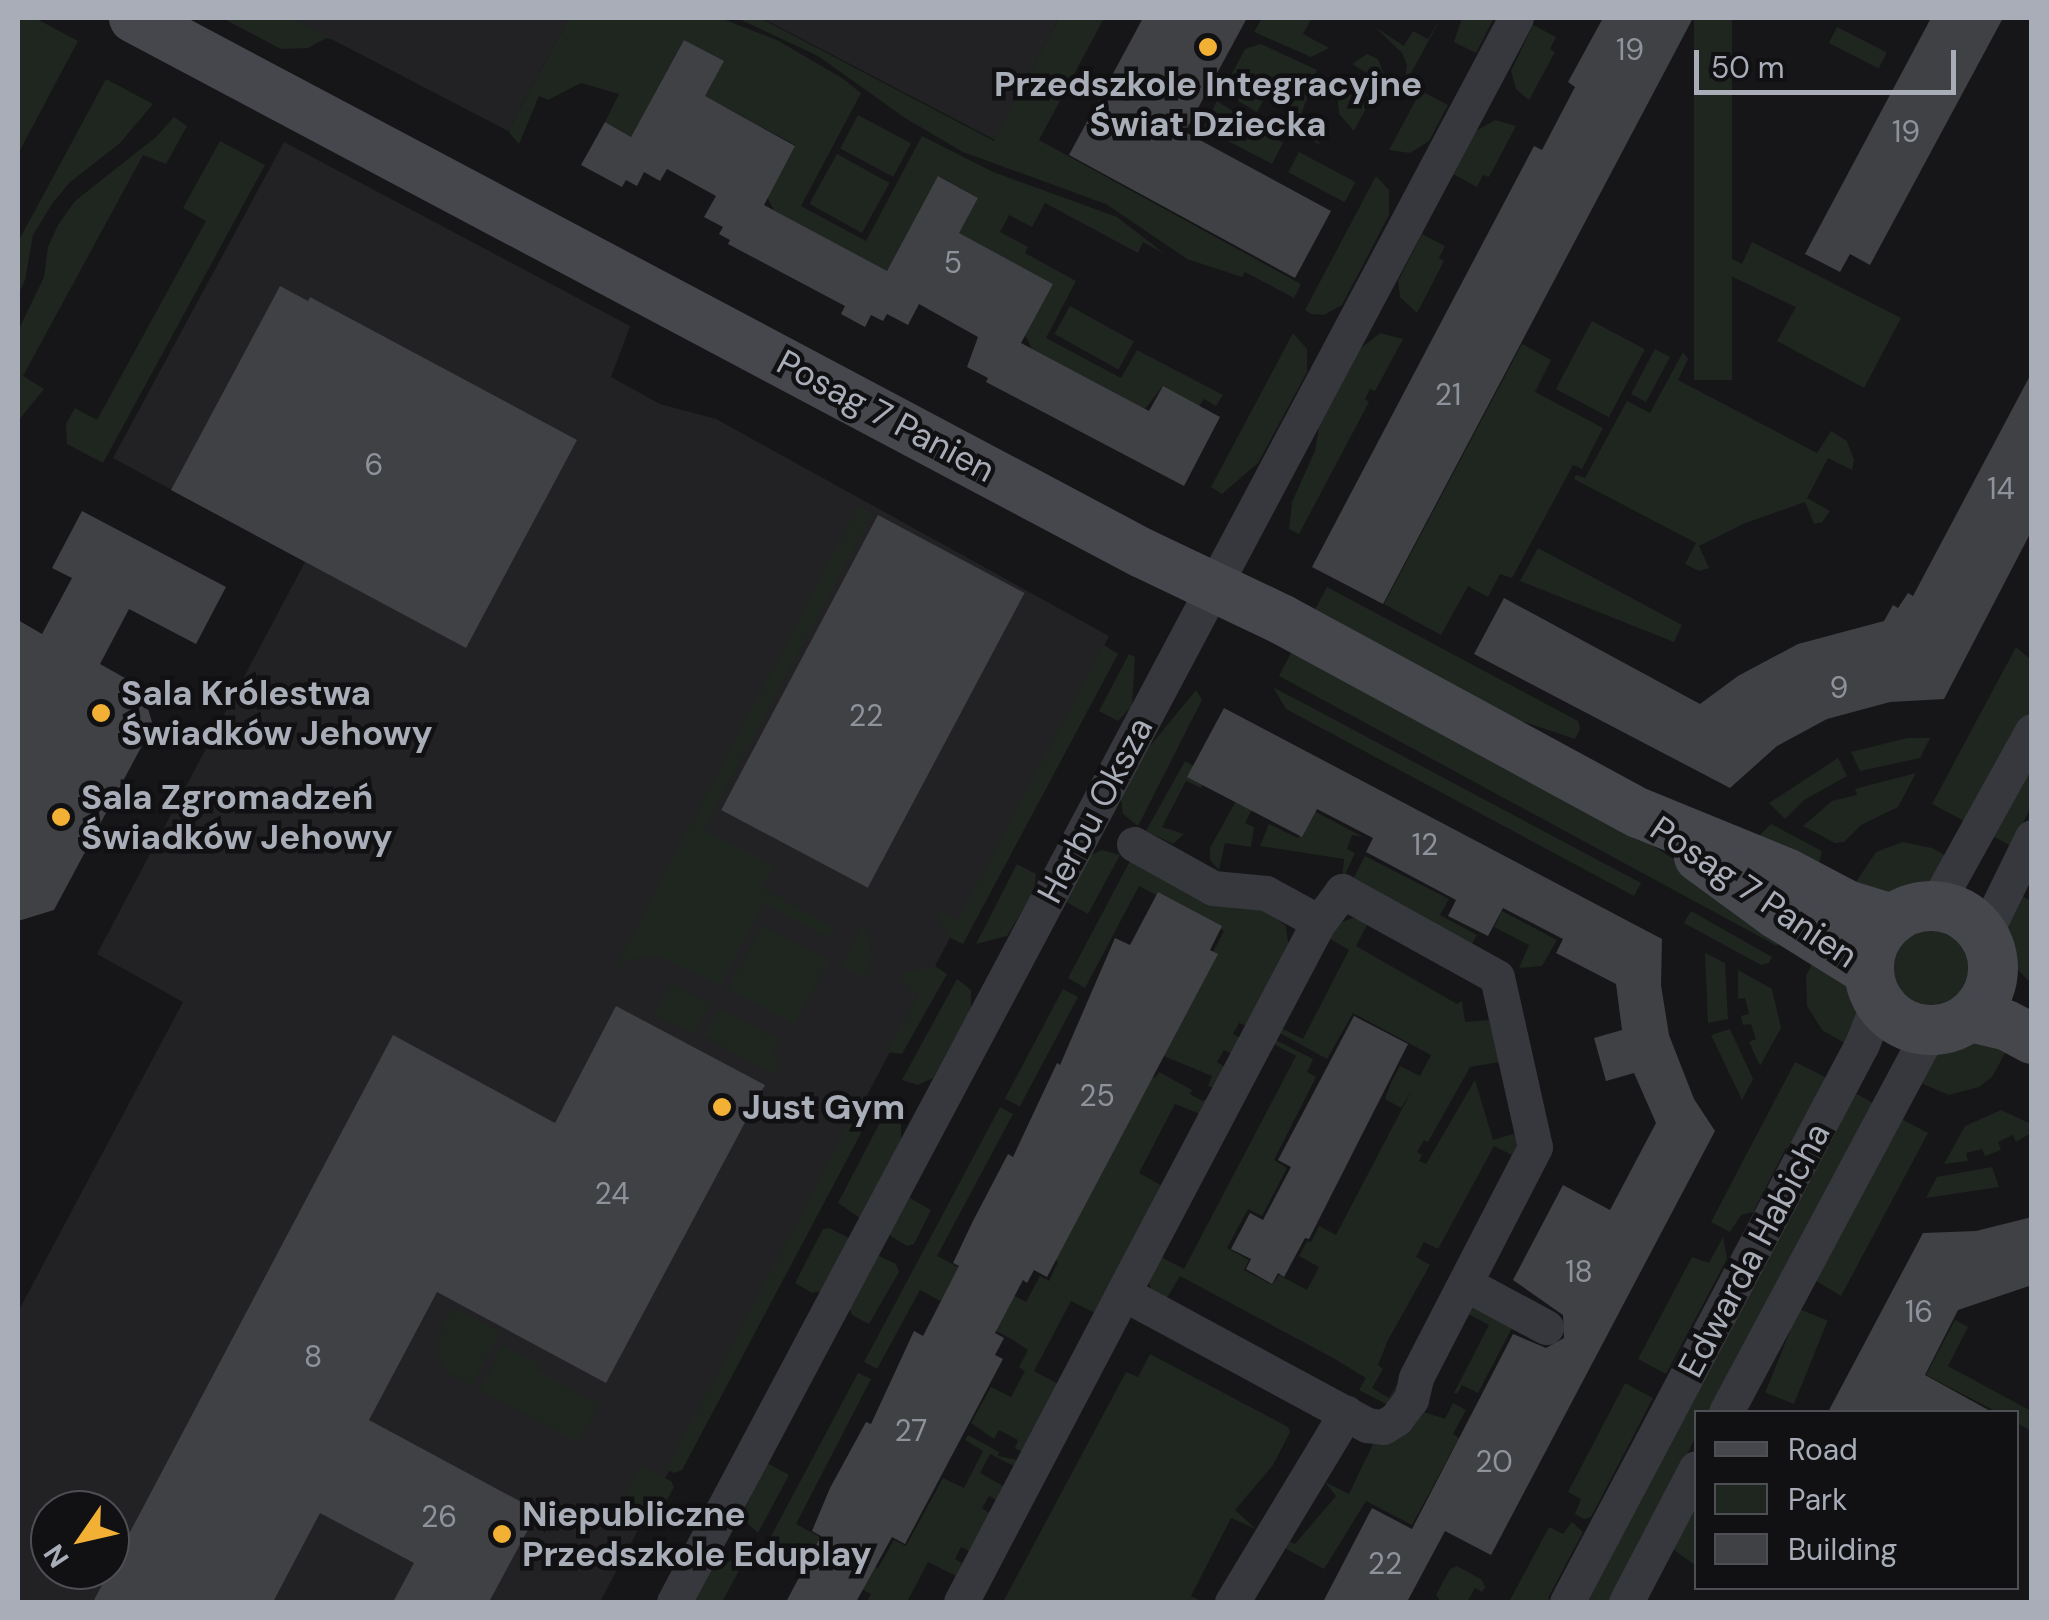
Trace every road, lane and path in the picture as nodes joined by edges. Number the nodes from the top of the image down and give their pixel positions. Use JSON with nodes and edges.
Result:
{"nodes":[{"id":1,"x":134,"y":18,"type":"edge"},
{"id":2,"x":1516,"y":18,"type":"edge"},
{"id":3,"x":1214,"y":586,"type":"junction"},
{"id":4,"x":2032,"y":731,"type":"edge"},
{"id":5,"x":1639,"y":813,"type":"junction"},
{"id":6,"x":2032,"y":837,"type":"edge"},
{"id":7,"x":1134,"y":844,"type":"dead end"},
{"id":8,"x":1914,"y":912,"type":"junction"},
{"id":9,"x":1319,"y":922,"type":"junction"},
{"id":10,"x":2003,"y":965,"type":"edge"},
{"id":11,"x":1874,"y":986,"type":"junction"},
{"id":12,"x":1952,"y":1024,"type":"junction"},
{"id":13,"x":2032,"y":1039,"type":"edge"},
{"id":14,"x":1466,"y":1284,"type":"junction"},
{"id":15,"x":1123,"y":1294,"type":"junction"},
{"id":16,"x":1546,"y":1327,"type":"dead end"},
{"id":17,"x":1727,"y":1410,"type":"edge"},
{"id":18,"x":1346,"y":1413,"type":"junction"},
{"id":19,"x":1694,"y":1472,"type":"edge"},
{"id":20,"x":674,"y":1602,"type":"edge"},
{"id":21,"x":961,"y":1602,"type":"edge"},
{"id":22,"x":1232,"y":1602,"type":"edge"},
{"id":23,"x":1567,"y":1602,"type":"edge"},
{"id":24,"x":1626,"y":1602,"type":"edge"}],
"edges":[{"from":1,"to":3,"type":"street","name":"Posag 7 Panien"},
{"from":2,"to":3,"type":"street","name":"Herbu Oksza"},
{"from":3,"to":5,"type":"street","name":"Posag 7 Panien"},
{"from":3,"to":20,"type":"street","name":"Herbu Oksza"},
{"from":4,"to":8,"type":"street"},
{"from":5,"to":8,"type":"street","name":"Posag 7 Panien"},
{"from":5,"to":11,"type":"street","name":"Posag 7 Panien"},
{"from":6,"to":10,"type":"street"},
{"from":7,"to":9,"type":"street"},
{"from":8,"to":10,"type":"street"},
{"from":8,"to":11,"type":"street"},
{"from":9,"to":14,"type":"street"},
{"from":9,"to":15,"type":"street"},
{"from":10,"to":12,"type":"street"},
{"from":11,"to":12,"type":"street"},
{"from":11,"to":23,"type":"street","name":"Edwarda Habicha"},
{"from":12,"to":13,"type":"street"},
{"from":12,"to":17,"type":"street","name":"Edwarda Habicha"},
{"from":14,"to":16,"type":"street"},
{"from":14,"to":18,"type":"street"},
{"from":15,"to":18,"type":"street"},
{"from":15,"to":21,"type":"street"},
{"from":18,"to":22,"type":"street"},
{"from":19,"to":24,"type":"street"}]}
